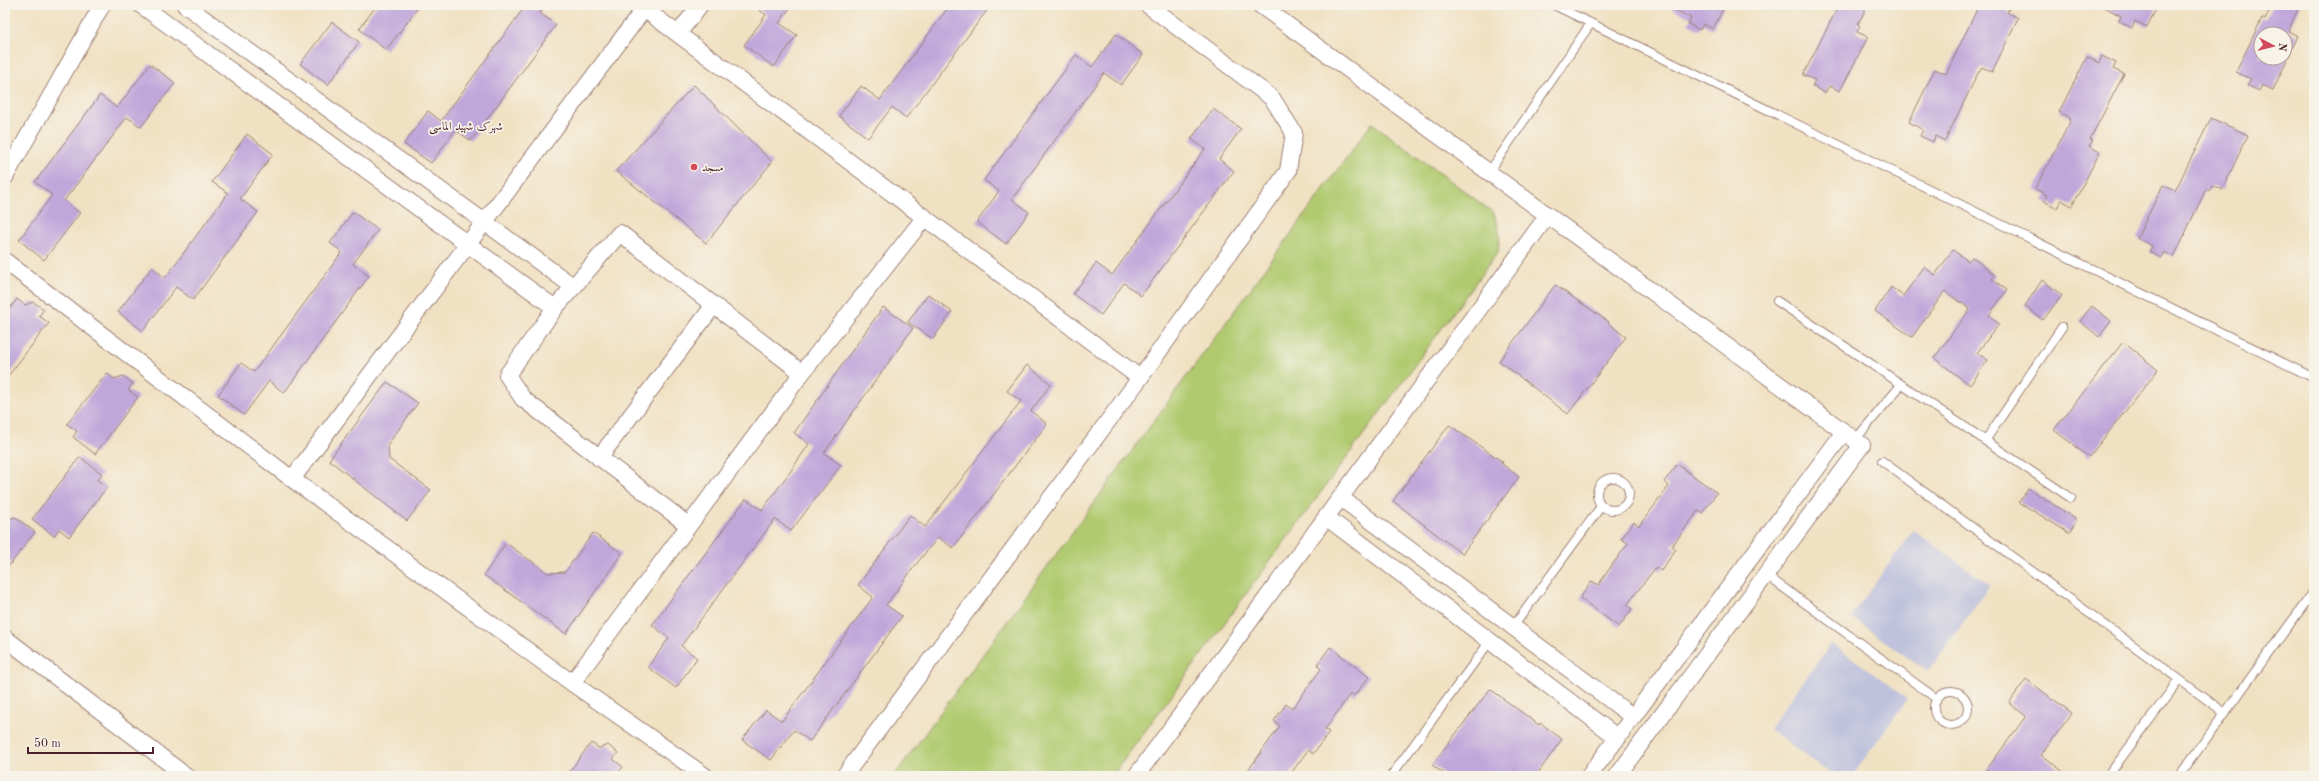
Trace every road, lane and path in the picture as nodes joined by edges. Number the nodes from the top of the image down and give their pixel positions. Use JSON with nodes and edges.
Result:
{"nodes":[{"id":1,"x":102,"y":5,"type":"edge"},
{"id":2,"x":141,"y":5,"type":"edge"},
{"id":3,"x":185,"y":5,"type":"edge"},
{"id":4,"x":700,"y":5,"type":"edge"},
{"id":5,"x":1148,"y":5,"type":"edge"},
{"id":6,"x":1260,"y":5,"type":"edge"},
{"id":7,"x":1554,"y":5,"type":"edge"},
{"id":8,"x":642,"y":7,"type":"edge"},
{"id":9,"x":1591,"y":23,"type":"junction"},
{"id":10,"x":678,"y":34,"type":"junction"},
{"id":11,"x":1489,"y":172,"type":"junction"},
{"id":12,"x":5,"y":177,"type":"edge"},
{"id":13,"x":1548,"y":215,"type":"junction"},
{"id":14,"x":925,"y":217,"type":"junction"},
{"id":15,"x":484,"y":222,"type":"junction"},
{"id":16,"x":467,"y":243,"type":"junction"},
{"id":17,"x":5,"y":261,"type":"edge"},
{"id":18,"x":574,"y":287,"type":"junction"},
{"id":19,"x":1777,"y":302,"type":"dead end"},
{"id":20,"x":714,"y":305,"type":"junction"},
{"id":21,"x":555,"y":308,"type":"junction"},
{"id":22,"x":2062,"y":327,"type":"dead end"},
{"id":23,"x":802,"y":373,"type":"junction"},
{"id":24,"x":1140,"y":378,"type":"junction"},
{"id":25,"x":2314,"y":378,"type":"edge"},
{"id":26,"x":1901,"y":385,"type":"junction"},
{"id":27,"x":1854,"y":439,"type":"junction"},
{"id":28,"x":1985,"y":441,"type":"junction"},
{"id":29,"x":599,"y":458,"type":"junction"},
{"id":30,"x":1882,"y":461,"type":"dead end"},
{"id":31,"x":292,"y":479,"type":"junction"},
{"id":32,"x":1340,"y":498,"type":"junction"},
{"id":33,"x":2071,"y":498,"type":"dead end"},
{"id":34,"x":1602,"y":505,"type":"dead end"},
{"id":35,"x":1326,"y":517,"type":"junction"},
{"id":36,"x":688,"y":525,"type":"junction"},
{"id":37,"x":1766,"y":575,"type":"junction"},
{"id":38,"x":2314,"y":591,"type":"edge"},
{"id":39,"x":1513,"y":627,"type":"junction"},
{"id":40,"x":5,"y":638,"type":"edge"},
{"id":41,"x":1490,"y":641,"type":"junction"},
{"id":42,"x":2179,"y":680,"type":"junction"},
{"id":43,"x":572,"y":683,"type":"junction"},
{"id":44,"x":1936,"y":699,"type":"junction"},
{"id":45,"x":2225,"y":714,"type":"junction"},
{"id":46,"x":1633,"y":717,"type":"junction"},
{"id":47,"x":1618,"y":738,"type":"junction"},
{"id":48,"x":186,"y":776,"type":"edge"},
{"id":49,"x":705,"y":776,"type":"edge"},
{"id":50,"x":844,"y":776,"type":"edge"},
{"id":51,"x":1136,"y":776,"type":"edge"},
{"id":52,"x":1391,"y":776,"type":"edge"},
{"id":53,"x":1589,"y":776,"type":"edge"},
{"id":54,"x":1617,"y":776,"type":"edge"},
{"id":55,"x":2108,"y":776,"type":"edge"},
{"id":56,"x":2179,"y":776,"type":"edge"}],
"edges":[{"from":1,"to":12,"type":"street"},
{"from":2,"to":16,"type":"street"},
{"from":3,"to":15,"type":"street"},
{"from":4,"to":10,"type":"street"},
{"from":5,"to":24,"type":"street"},
{"from":6,"to":11,"type":"street"},
{"from":7,"to":9,"type":"lane"},
{"from":8,"to":10,"type":"street"},
{"from":8,"to":15,"type":"street"},
{"from":9,"to":11,"type":"lane"},
{"from":9,"to":25,"type":"lane"},
{"from":10,"to":14,"type":"street"},
{"from":11,"to":13,"type":"street"},
{"from":13,"to":27,"type":"street"},
{"from":13,"to":32,"type":"street"},
{"from":14,"to":23,"type":"street"},
{"from":14,"to":24,"type":"street"},
{"from":15,"to":16,"type":"street"},
{"from":15,"to":18,"type":"street"},
{"from":16,"to":21,"type":"street"},
{"from":16,"to":31,"type":"street"},
{"from":17,"to":31,"type":"street"},
{"from":18,"to":20,"type":"street"},
{"from":18,"to":21,"type":"street"},
{"from":19,"to":26,"type":"lane"},
{"from":20,"to":23,"type":"street"},
{"from":20,"to":29,"type":"street"},
{"from":21,"to":29,"type":"street"},
{"from":22,"to":28,"type":"lane"},
{"from":23,"to":36,"type":"street"},
{"from":24,"to":50,"type":"street"},
{"from":26,"to":27,"type":"lane"},
{"from":26,"to":28,"type":"lane"},
{"from":27,"to":37,"type":"street"},
{"from":27,"to":46,"type":"street"},
{"from":28,"to":33,"type":"lane"},
{"from":29,"to":36,"type":"street"},
{"from":30,"to":42,"type":"lane"},
{"from":31,"to":43,"type":"street"},
{"from":32,"to":35,"type":"street"},
{"from":32,"to":39,"type":"street"},
{"from":34,"to":39,"type":"lane"},
{"from":35,"to":41,"type":"street"},
{"from":35,"to":51,"type":"street"},
{"from":36,"to":43,"type":"street"},
{"from":37,"to":44,"type":"lane"},
{"from":37,"to":54,"type":"street"},
{"from":38,"to":45,"type":"lane"},
{"from":39,"to":46,"type":"street"},
{"from":40,"to":48,"type":"street"},
{"from":41,"to":47,"type":"street"},
{"from":41,"to":52,"type":"lane"},
{"from":42,"to":45,"type":"lane"},
{"from":42,"to":55,"type":"lane"},
{"from":43,"to":49,"type":"street"},
{"from":44,"to":44,"type":"lane"},
{"from":45,"to":56,"type":"lane"},
{"from":46,"to":47,"type":"street"},
{"from":47,"to":53,"type":"street"}]}
